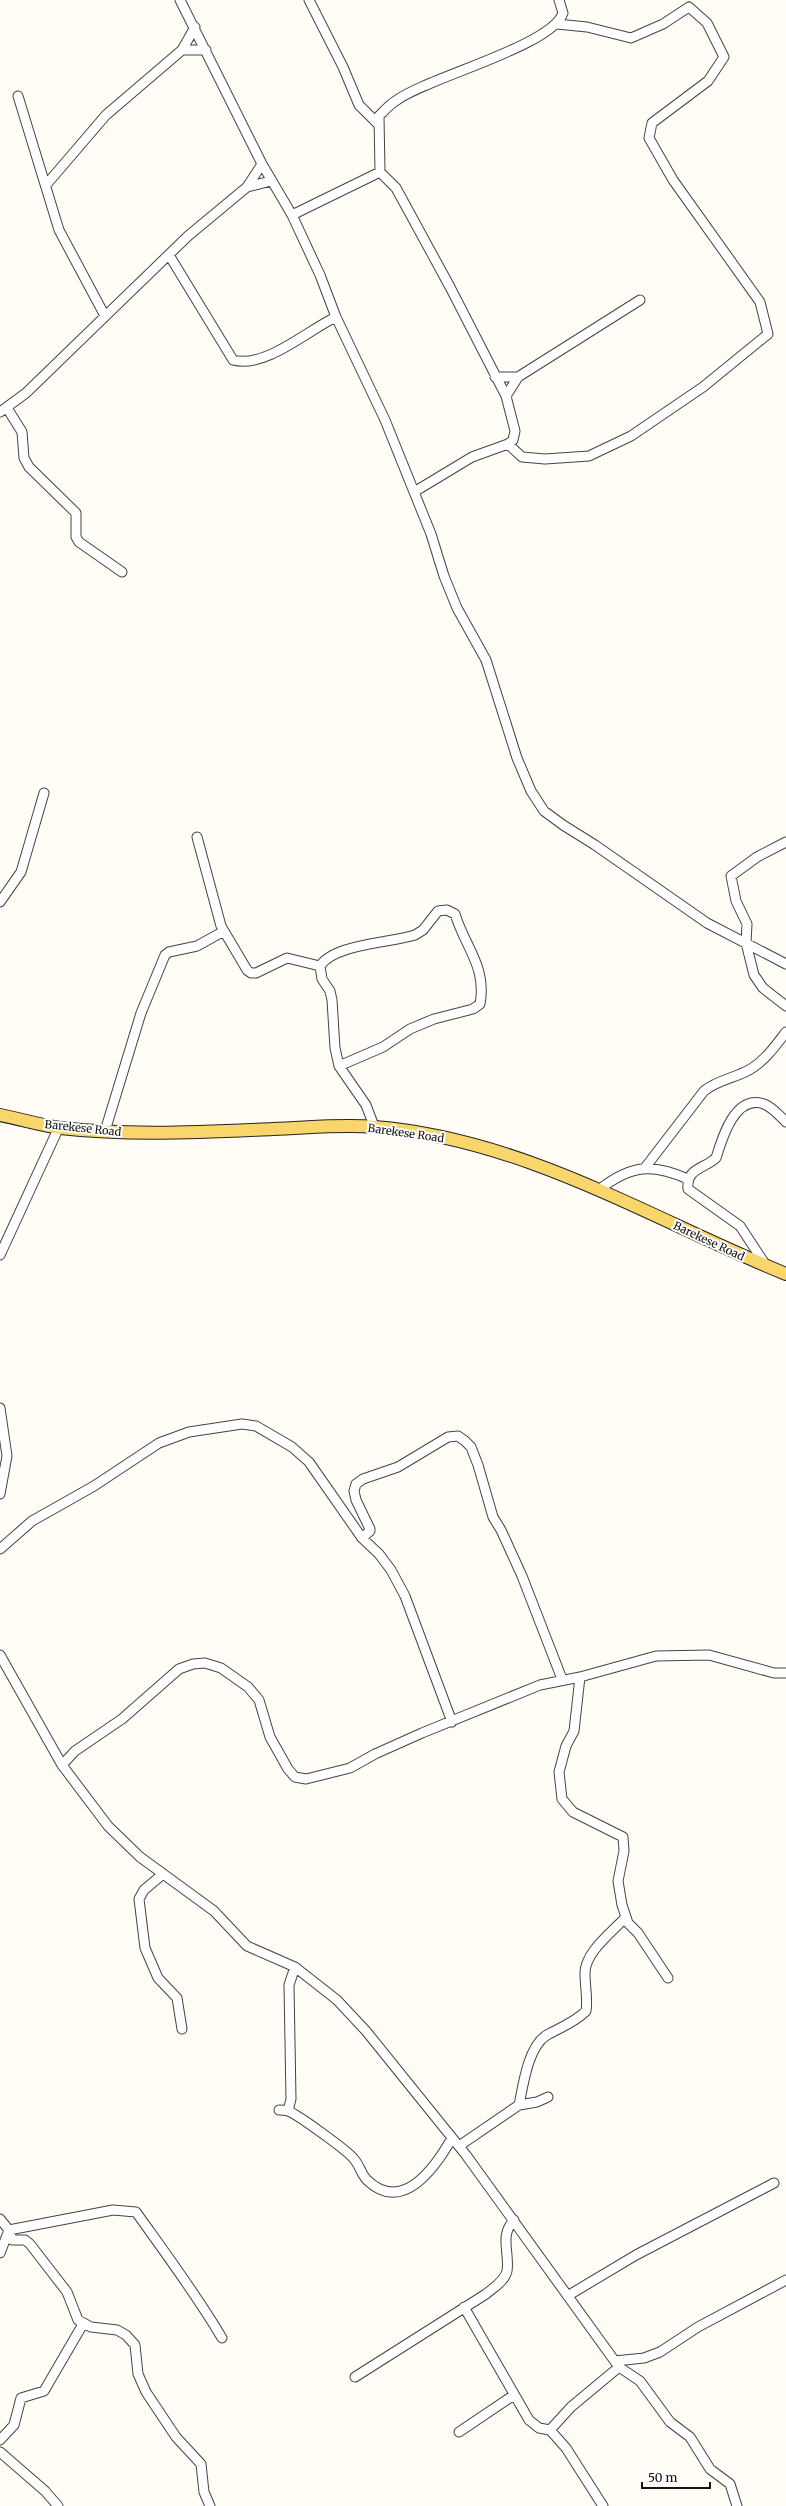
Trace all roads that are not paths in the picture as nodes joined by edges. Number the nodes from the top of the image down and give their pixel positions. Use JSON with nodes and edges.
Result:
{"nodes":[{"id":1,"x":180,"y":0,"type":"edge"},
{"id":2,"x":309,"y":0,"type":"edge"},
{"id":3,"x":559,"y":0,"type":"edge"},
{"id":4,"x":557,"y":24,"type":"junction"},
{"id":5,"x":195,"y":27,"type":"junction"},
{"id":6,"x":182,"y":50,"type":"junction"},
{"id":7,"x":206,"y":50,"type":"junction"},
{"id":8,"x":18,"y":96,"type":"dead end"},
{"id":9,"x":378,"y":123,"type":"junction"},
{"id":10,"x":262,"y":164,"type":"junction"},
{"id":11,"x":380,"y":172,"type":"junction"},
{"id":12,"x":271,"y":181,"type":"junction"},
{"id":13,"x":46,"y":185,"type":"junction"},
{"id":14,"x":247,"y":187,"type":"junction"},
{"id":15,"x":292,"y":215,"type":"junction"},
{"id":16,"x":169,"y":255,"type":"junction"},
{"id":17,"x":640,"y":300,"type":"dead end"},
{"id":18,"x":105,"y":316,"type":"junction"},
{"id":19,"x":336,"y":317,"type":"junction"},
{"id":20,"x":495,"y":377,"type":"junction"},
{"id":21,"x":518,"y":377,"type":"junction"},
{"id":22,"x":506,"y":396,"type":"junction"},
{"id":23,"x":4,"y":410,"type":"edge"},
{"id":24,"x":508,"y":444,"type":"junction"},
{"id":25,"x":414,"y":492,"type":"junction"},
{"id":26,"x":122,"y":572,"type":"dead end"},
{"id":27,"x":44,"y":793,"type":"dead end"},
{"id":28,"x":196,"y":837,"type":"dead end"},
{"id":29,"x":786,"y":842,"type":"edge"},
{"id":30,"x":0,"y":902,"type":"edge"},
{"id":31,"x":224,"y":931,"type":"junction"},
{"id":32,"x":746,"y":943,"type":"junction"},
{"id":33,"x":786,"y":964,"type":"edge"},
{"id":34,"x":320,"y":966,"type":"junction"},
{"id":35,"x":786,"y":1006,"type":"edge"},
{"id":36,"x":786,"y":1032,"type":"edge"},
{"id":37,"x":339,"y":1066,"type":"junction"},
{"id":38,"x":0,"y":1115,"type":"edge"},
{"id":39,"x":786,"y":1122,"type":"edge"},
{"id":40,"x":374,"y":1126,"type":"junction"},
{"id":41,"x":59,"y":1128,"type":"junction"},
{"id":42,"x":105,"y":1131,"type":"junction"},
{"id":43,"x":644,"y":1169,"type":"junction"},
{"id":44,"x":688,"y":1179,"type":"junction"},
{"id":45,"x":600,"y":1189,"type":"junction"},
{"id":46,"x":0,"y":1255,"type":"edge"},
{"id":47,"x":767,"y":1267,"type":"junction"},
{"id":48,"x":786,"y":1274,"type":"edge"},
{"id":49,"x":0,"y":1408,"type":"edge"},
{"id":50,"x":0,"y":1494,"type":"edge"},
{"id":51,"x":362,"y":1538,"type":"junction"},
{"id":52,"x":0,"y":1549,"type":"edge"},
{"id":53,"x":0,"y":1655,"type":"edge"},
{"id":54,"x":786,"y":1673,"type":"edge"},
{"id":55,"x":580,"y":1677,"type":"junction"},
{"id":56,"x":562,"y":1679,"type":"junction"},
{"id":57,"x":452,"y":1722,"type":"junction"},
{"id":58,"x":62,"y":1765,"type":"junction"},
{"id":59,"x":163,"y":1874,"type":"junction"},
{"id":60,"x":626,"y":1917,"type":"junction"},
{"id":61,"x":295,"y":1967,"type":"junction"},
{"id":62,"x":668,"y":1978,"type":"dead end"},
{"id":63,"x":182,"y":2029,"type":"dead end"},
{"id":64,"x":548,"y":2097,"type":"dead end"},
{"id":65,"x":518,"y":2105,"type":"junction"},
{"id":66,"x":452,"y":2138,"type":"junction"},
{"id":67,"x":459,"y":2146,"type":"junction"},
{"id":68,"x":774,"y":2184,"type":"dead end"},
{"id":69,"x":0,"y":2219,"type":"edge"},
{"id":70,"x":514,"y":2220,"type":"junction"},
{"id":71,"x":8,"y":2230,"type":"junction"},
{"id":72,"x":0,"y":2253,"type":"edge"},
{"id":73,"x":786,"y":2280,"type":"edge"},
{"id":74,"x":569,"y":2295,"type":"junction"},
{"id":75,"x":464,"y":2307,"type":"junction"},
{"id":76,"x":83,"y":2324,"type":"junction"},
{"id":77,"x":222,"y":2338,"type":"dead end"},
{"id":78,"x":617,"y":2364,"type":"junction"},
{"id":79,"x":354,"y":2377,"type":"dead end"},
{"id":80,"x":514,"y":2395,"type":"junction"},
{"id":81,"x":550,"y":2430,"type":"junction"},
{"id":82,"x":460,"y":2432,"type":"dead end"},
{"id":83,"x":0,"y":2440,"type":"edge"},
{"id":84,"x":0,"y":2452,"type":"edge"},
{"id":85,"x":58,"y":2506,"type":"edge"},
{"id":86,"x":210,"y":2506,"type":"edge"},
{"id":87,"x":603,"y":2506,"type":"edge"},
{"id":88,"x":737,"y":2506,"type":"edge"}],
"edges":[{"from":1,"to":5,"type":"street"},
{"from":2,"to":9,"type":"street"},
{"from":3,"to":4,"type":"street"},
{"from":4,"to":9,"type":"street"},
{"from":4,"to":24,"type":"street"},
{"from":5,"to":6,"type":"street"},
{"from":5,"to":7,"type":"street"},
{"from":6,"to":7,"type":"street"},
{"from":6,"to":13,"type":"street"},
{"from":7,"to":10,"type":"street"},
{"from":8,"to":13,"type":"street"},
{"from":9,"to":11,"type":"street"},
{"from":10,"to":12,"type":"street"},
{"from":10,"to":14,"type":"street"},
{"from":11,"to":15,"type":"street"},
{"from":11,"to":20,"type":"street"},
{"from":12,"to":14,"type":"street"},
{"from":12,"to":15,"type":"street"},
{"from":13,"to":18,"type":"street"},
{"from":14,"to":16,"type":"street"},
{"from":15,"to":19,"type":"street"},
{"from":16,"to":18,"type":"street"},
{"from":16,"to":19,"type":"street"},
{"from":17,"to":21,"type":"street"},
{"from":18,"to":23,"type":"street"},
{"from":19,"to":25,"type":"street"},
{"from":20,"to":21,"type":"street"},
{"from":20,"to":22,"type":"street"},
{"from":21,"to":22,"type":"street"},
{"from":22,"to":24,"type":"street"},
{"from":23,"to":26,"type":"street"},
{"from":24,"to":25,"type":"street"},
{"from":25,"to":32,"type":"street"},
{"from":27,"to":30,"type":"street"},
{"from":28,"to":31,"type":"street"},
{"from":29,"to":32,"type":"street"},
{"from":31,"to":34,"type":"street"},
{"from":31,"to":42,"type":"street"},
{"from":32,"to":33,"type":"street"},
{"from":32,"to":35,"type":"street"},
{"from":34,"to":37,"type":"street"},
{"from":34,"to":37,"type":"street"},
{"from":36,"to":43,"type":"street"},
{"from":37,"to":40,"type":"street"},
{"from":38,"to":41,"type":"main road","name":"Barekese Road"},
{"from":39,"to":44,"type":"street"},
{"from":40,"to":42,"type":"main road","name":"Barekese Road"},
{"from":40,"to":45,"type":"main road","name":"Barekese Road"},
{"from":41,"to":42,"type":"main road","name":"Barekese Road"},
{"from":41,"to":46,"type":"street"},
{"from":43,"to":44,"type":"street"},
{"from":43,"to":45,"type":"street"},
{"from":44,"to":47,"type":"street"},
{"from":45,"to":47,"type":"main road","name":"Barekese Road"},
{"from":47,"to":48,"type":"main road","name":"Barekese Road"},
{"from":49,"to":50,"type":"street"},
{"from":51,"to":52,"type":"street"},
{"from":51,"to":56,"type":"street"},
{"from":51,"to":57,"type":"street"},
{"from":53,"to":58,"type":"street"},
{"from":54,"to":55,"type":"street"},
{"from":55,"to":56,"type":"street"},
{"from":55,"to":60,"type":"street"},
{"from":56,"to":57,"type":"street"},
{"from":57,"to":58,"type":"street"},
{"from":58,"to":59,"type":"street"},
{"from":59,"to":61,"type":"street"},
{"from":59,"to":63,"type":"street"},
{"from":60,"to":62,"type":"street"},
{"from":60,"to":65,"type":"street"},
{"from":61,"to":66,"type":"street"},
{"from":61,"to":66,"type":"street"},
{"from":64,"to":65,"type":"street"},
{"from":65,"to":67,"type":"street"},
{"from":66,"to":67,"type":"street"},
{"from":67,"to":70,"type":"street"},
{"from":68,"to":74,"type":"street"},
{"from":69,"to":71,"type":"street"},
{"from":70,"to":74,"type":"street"},
{"from":70,"to":75,"type":"street"},
{"from":71,"to":72,"type":"street"},
{"from":71,"to":76,"type":"street"},
{"from":71,"to":77,"type":"street"},
{"from":73,"to":78,"type":"street"},
{"from":74,"to":78,"type":"street"},
{"from":75,"to":79,"type":"street"},
{"from":75,"to":80,"type":"street"},
{"from":76,"to":83,"type":"street"},
{"from":76,"to":86,"type":"street"},
{"from":78,"to":81,"type":"street"},
{"from":78,"to":88,"type":"street"},
{"from":80,"to":81,"type":"street"},
{"from":80,"to":82,"type":"street"},
{"from":81,"to":87,"type":"street"},
{"from":84,"to":85,"type":"street"}]}
